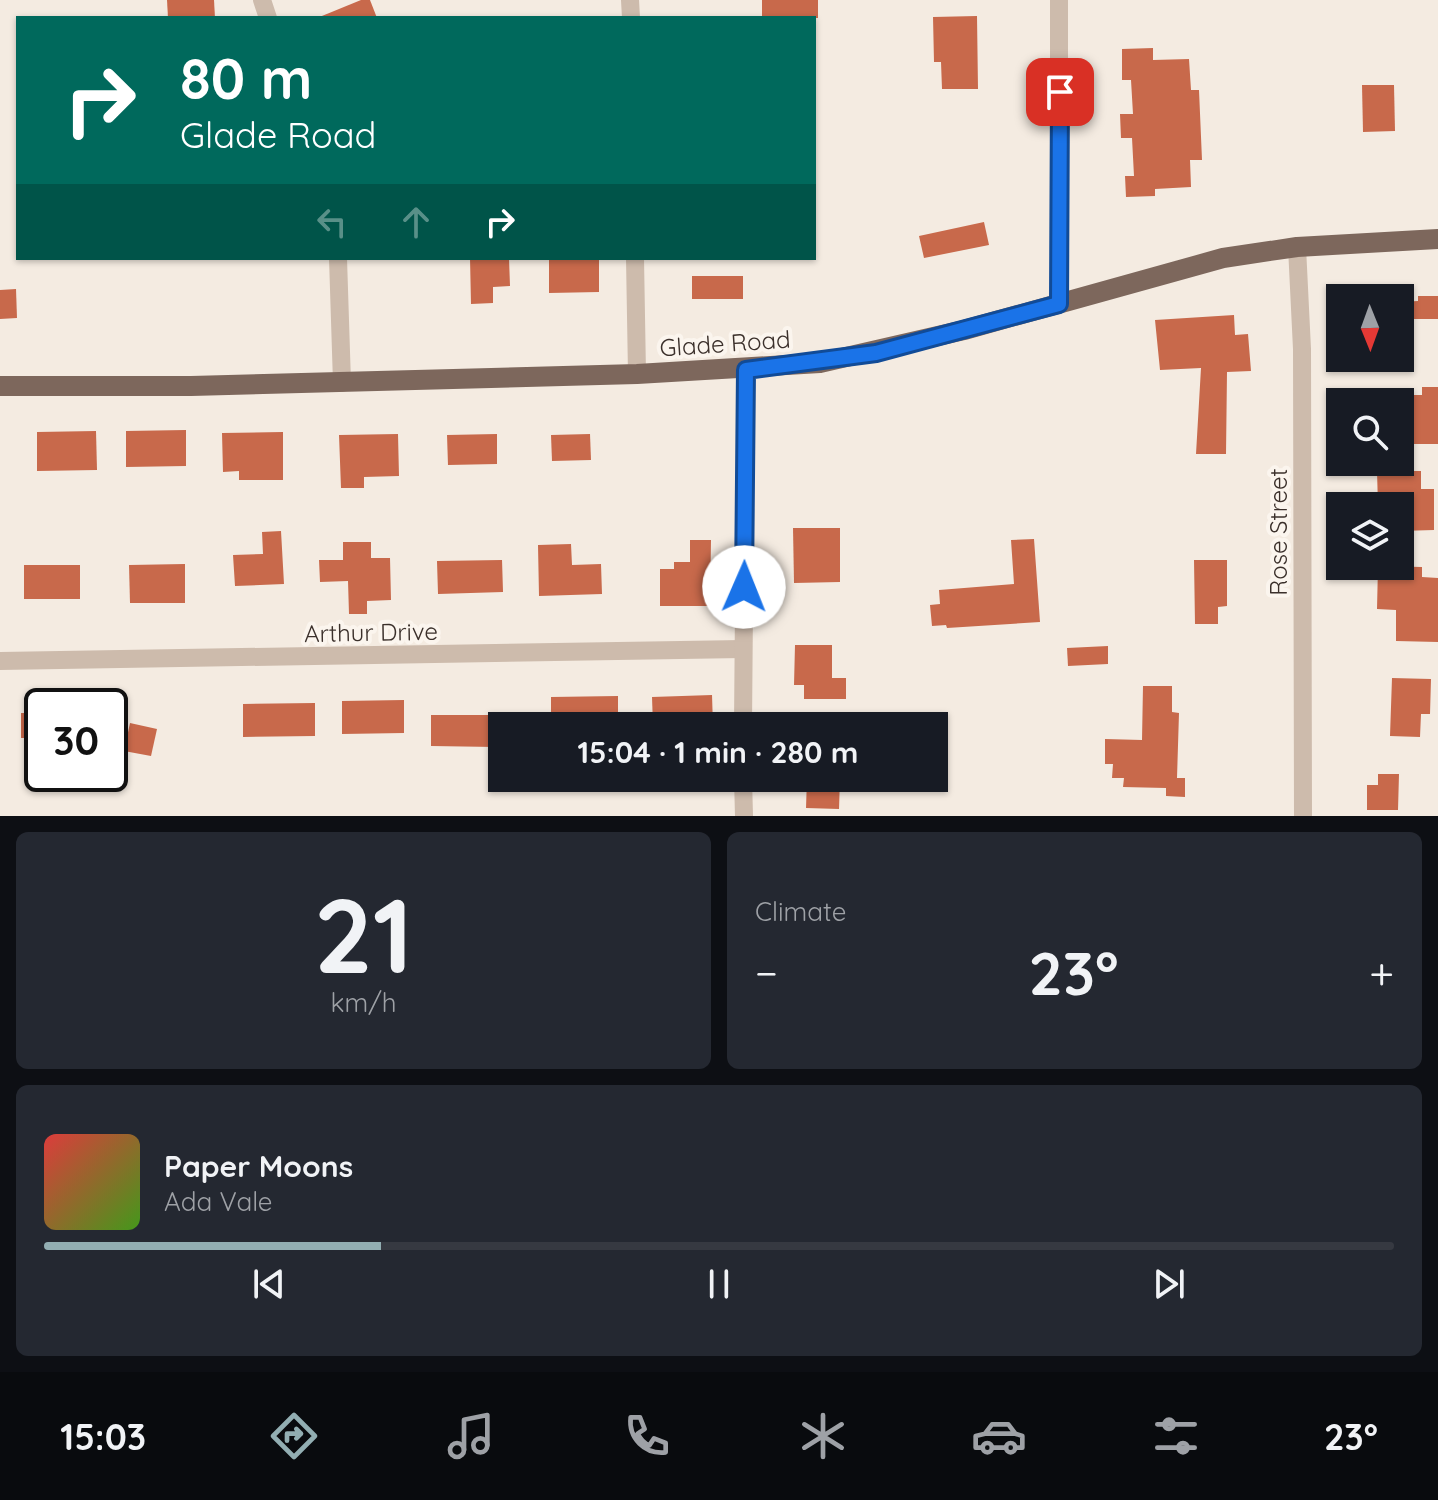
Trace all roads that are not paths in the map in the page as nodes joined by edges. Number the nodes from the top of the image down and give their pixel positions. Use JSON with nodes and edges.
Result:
{"nodes":[{"id":1,"x":1059,"y":0,"type":"edge"},
{"id":2,"x":1438,"y":239,"type":"edge"},
{"id":3,"x":1297,"y":247,"type":"junction"},
{"id":4,"x":338,"y":260,"type":"edge"},
{"id":5,"x":635,"y":260,"type":"edge"},
{"id":6,"x":1059,"y":304,"type":"junction"},
{"id":7,"x":746,"y":370,"type":"junction"},
{"id":8,"x":637,"y":374,"type":"junction"},
{"id":9,"x":342,"y":383,"type":"junction"},
{"id":10,"x":0,"y":386,"type":"edge"},
{"id":11,"x":743,"y":649,"type":"junction"},
{"id":12,"x":0,"y":661,"type":"edge"},
{"id":13,"x":743,"y":712,"type":"edge"},
{"id":14,"x":743,"y":792,"type":"edge"},
{"id":15,"x":744,"y":816,"type":"edge"},
{"id":16,"x":1303,"y":816,"type":"edge"}],
"edges":[{"from":1,"to":6,"type":"street"},
{"from":2,"to":3,"type":"main road","name":"Glade Road"},
{"from":3,"to":6,"type":"main road","name":"Glade Road"},
{"from":3,"to":16,"type":"street","name":"Rose Street"},
{"from":4,"to":9,"type":"street"},
{"from":5,"to":8,"type":"street"},
{"from":6,"to":7,"type":"main road","name":"Glade Road"},
{"from":7,"to":8,"type":"main road","name":"Glade Road"},
{"from":7,"to":11,"type":"street"},
{"from":8,"to":9,"type":"main road","name":"Glade Road"},
{"from":9,"to":10,"type":"main road","name":"Glade Road"},
{"from":11,"to":12,"type":"street","name":"Arthur Drive"},
{"from":11,"to":13,"type":"street"},
{"from":14,"to":15,"type":"street"}]}
